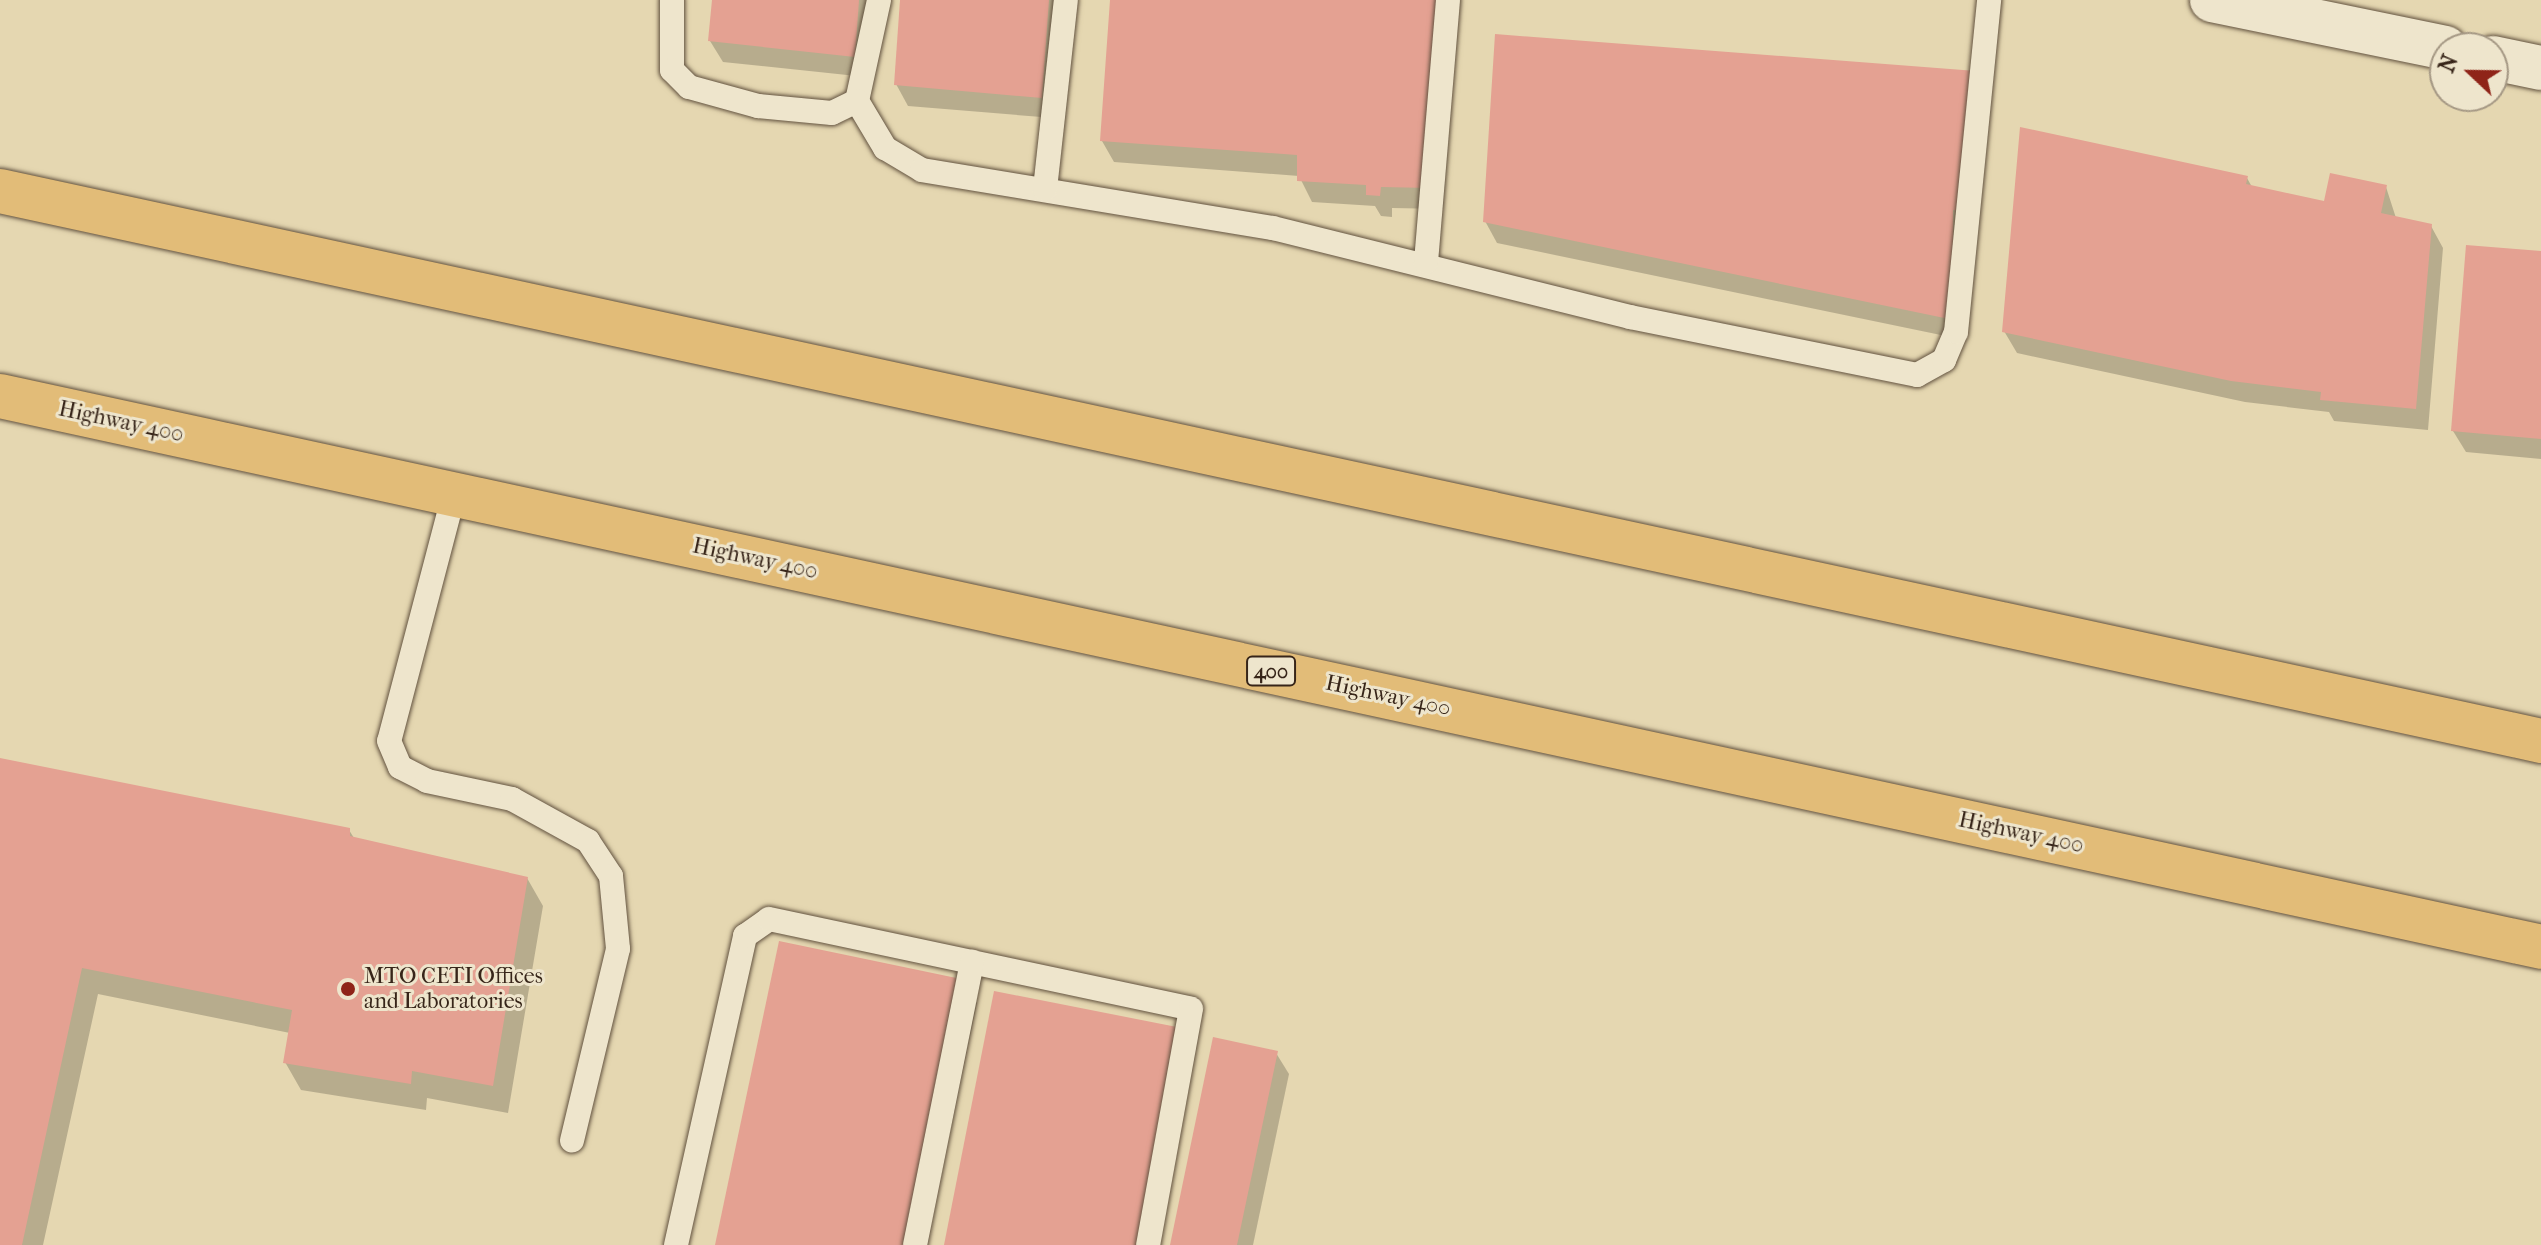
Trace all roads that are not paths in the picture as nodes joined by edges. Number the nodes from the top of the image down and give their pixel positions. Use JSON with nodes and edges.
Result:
{"nodes":[{"id":1,"x":672,"y":0,"type":"edge"},
{"id":2,"x":879,"y":0,"type":"edge"},
{"id":3,"x":1066,"y":0,"type":"edge"},
{"id":4,"x":1448,"y":0,"type":"edge"},
{"id":5,"x":1989,"y":0,"type":"edge"},
{"id":6,"x":2212,"y":0,"type":"edge"},
{"id":7,"x":2429,"y":45,"type":"edge"},
{"id":8,"x":2509,"y":61,"type":"edge"},
{"id":9,"x":2541,"y":68,"type":"edge"},
{"id":10,"x":857,"y":101,"type":"junction"},
{"id":11,"x":1045,"y":189,"type":"junction"},
{"id":12,"x":0,"y":191,"type":"edge"},
{"id":13,"x":1426,"y":262,"type":"junction"},
{"id":14,"x":0,"y":396,"type":"edge"},
{"id":15,"x":454,"y":494,"type":"junction"},
{"id":16,"x":2541,"y":741,"type":"edge"},
{"id":17,"x":2541,"y":947,"type":"edge"},
{"id":18,"x":972,"y":962,"type":"junction"},
{"id":19,"x":572,"y":1141,"type":"dead end"},
{"id":20,"x":676,"y":1245,"type":"edge"},
{"id":21,"x":915,"y":1245,"type":"edge"},
{"id":22,"x":1148,"y":1245,"type":"edge"}],
"edges":[{"from":1,"to":10,"type":"lane"},
{"from":2,"to":10,"type":"lane"},
{"from":3,"to":11,"type":"lane"},
{"from":4,"to":13,"type":"lane"},
{"from":5,"to":13,"type":"lane"},
{"from":6,"to":7,"type":"street"},
{"from":8,"to":9,"type":"street"},
{"from":10,"to":11,"type":"lane"},
{"from":11,"to":13,"type":"lane"},
{"from":12,"to":16,"type":"highway"},
{"from":14,"to":15,"type":"highway","name":"Highway 400","number":"400"},
{"from":15,"to":17,"type":"highway","name":"Highway 400","number":"400"},
{"from":15,"to":19,"type":"lane"},
{"from":18,"to":20,"type":"lane"},
{"from":18,"to":21,"type":"lane"},
{"from":18,"to":22,"type":"lane"}]}
